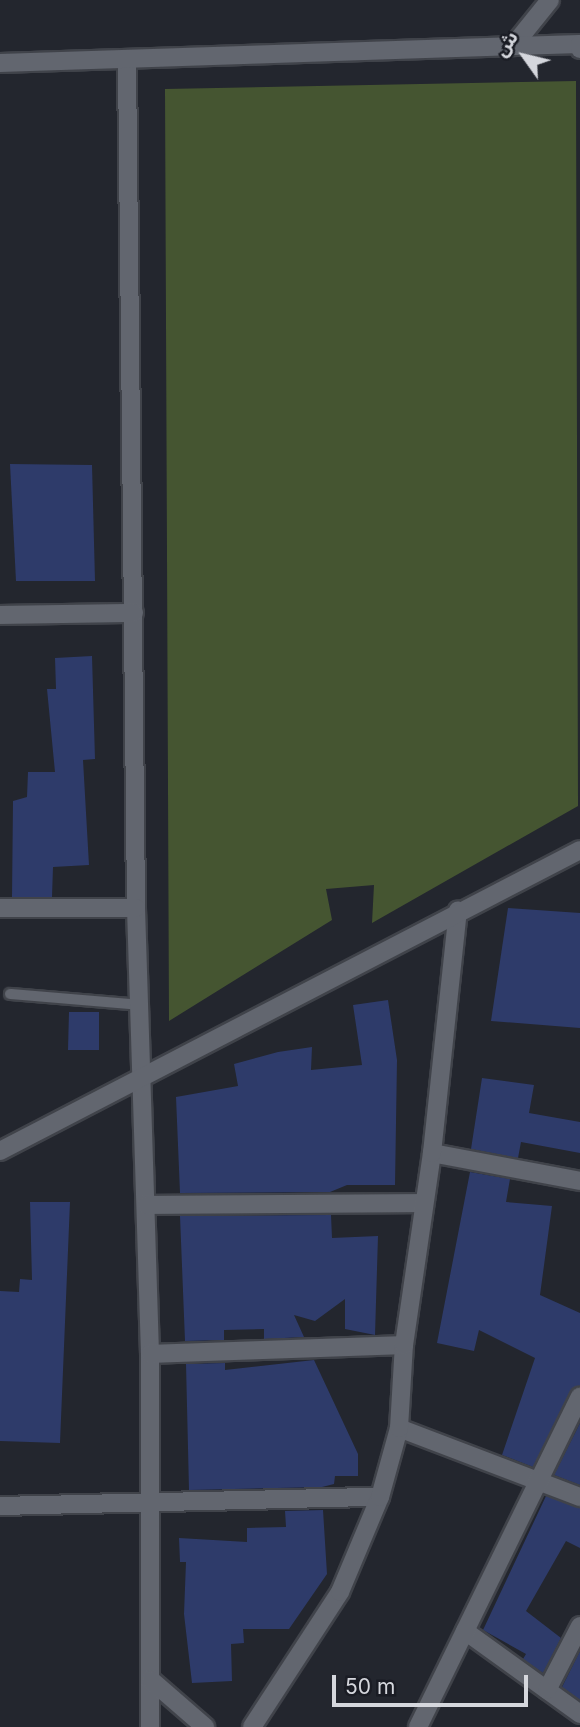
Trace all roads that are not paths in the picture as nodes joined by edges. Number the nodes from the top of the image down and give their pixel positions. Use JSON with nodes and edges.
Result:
{"nodes":[{"id":1,"x":550,"y":0,"type":"edge"},
{"id":2,"x":513,"y":47,"type":"junction"},
{"id":3,"x":580,"y":49,"type":"edge"},
{"id":4,"x":127,"y":60,"type":"junction"},
{"id":5,"x":0,"y":63,"type":"edge"},
{"id":6,"x":134,"y":613,"type":"junction"},
{"id":7,"x":0,"y":615,"type":"edge"},
{"id":8,"x":580,"y":850,"type":"edge"},
{"id":9,"x":0,"y":908,"type":"edge"},
{"id":10,"x":136,"y":908,"type":"junction"},
{"id":11,"x":458,"y":910,"type":"junction"},
{"id":12,"x":10,"y":994,"type":"dead end"},
{"id":13,"x":139,"y":1005,"type":"junction"},
{"id":14,"x":142,"y":1075,"type":"junction"},
{"id":15,"x":0,"y":1151,"type":"edge"},
{"id":16,"x":432,"y":1153,"type":"junction"},
{"id":17,"x":580,"y":1181,"type":"edge"},
{"id":18,"x":423,"y":1203,"type":"junction"},
{"id":19,"x":147,"y":1205,"type":"junction"},
{"id":20,"x":404,"y":1345,"type":"junction"},
{"id":21,"x":150,"y":1354,"type":"junction"},
{"id":22,"x":580,"y":1397,"type":"edge"},
{"id":23,"x":400,"y":1428,"type":"junction"},
{"id":24,"x":539,"y":1482,"type":"junction"},
{"id":25,"x":380,"y":1497,"type":"junction"},
{"id":26,"x":580,"y":1497,"type":"edge"},
{"id":27,"x":149,"y":1501,"type":"junction"},
{"id":28,"x":0,"y":1506,"type":"edge"},
{"id":29,"x":580,"y":1626,"type":"edge"},
{"id":30,"x":465,"y":1631,"type":"junction"},
{"id":31,"x":151,"y":1680,"type":"junction"},
{"id":32,"x":547,"y":1690,"type":"junction"},
{"id":33,"x":580,"y":1714,"type":"edge"},
{"id":34,"x":150,"y":1727,"type":"edge"},
{"id":35,"x":205,"y":1727,"type":"edge"},
{"id":36,"x":253,"y":1727,"type":"edge"},
{"id":37,"x":418,"y":1727,"type":"edge"}],
"edges":[{"from":1,"to":2,"type":"street"},
{"from":2,"to":3,"type":"street"},
{"from":2,"to":4,"type":"street"},
{"from":4,"to":5,"type":"street"},
{"from":4,"to":6,"type":"street"},
{"from":6,"to":7,"type":"street"},
{"from":6,"to":10,"type":"street"},
{"from":8,"to":11,"type":"street"},
{"from":9,"to":10,"type":"street"},
{"from":10,"to":13,"type":"street"},
{"from":11,"to":14,"type":"street"},
{"from":11,"to":16,"type":"street"},
{"from":12,"to":13,"type":"lane"},
{"from":13,"to":14,"type":"street"},
{"from":14,"to":15,"type":"street"},
{"from":14,"to":19,"type":"street"},
{"from":16,"to":17,"type":"street"},
{"from":16,"to":18,"type":"street"},
{"from":18,"to":19,"type":"street"},
{"from":18,"to":20,"type":"street"},
{"from":19,"to":21,"type":"street"},
{"from":20,"to":21,"type":"street"},
{"from":20,"to":23,"type":"street"},
{"from":21,"to":27,"type":"street"},
{"from":22,"to":24,"type":"street"},
{"from":23,"to":24,"type":"street"},
{"from":23,"to":25,"type":"street"},
{"from":24,"to":26,"type":"street"},
{"from":24,"to":30,"type":"street"},
{"from":25,"to":27,"type":"street"},
{"from":25,"to":36,"type":"street"},
{"from":27,"to":28,"type":"street"},
{"from":27,"to":31,"type":"street"},
{"from":29,"to":32,"type":"street"},
{"from":30,"to":32,"type":"street"},
{"from":30,"to":37,"type":"street"},
{"from":31,"to":34,"type":"street"},
{"from":31,"to":35,"type":"street"},
{"from":32,"to":33,"type":"street"}]}
